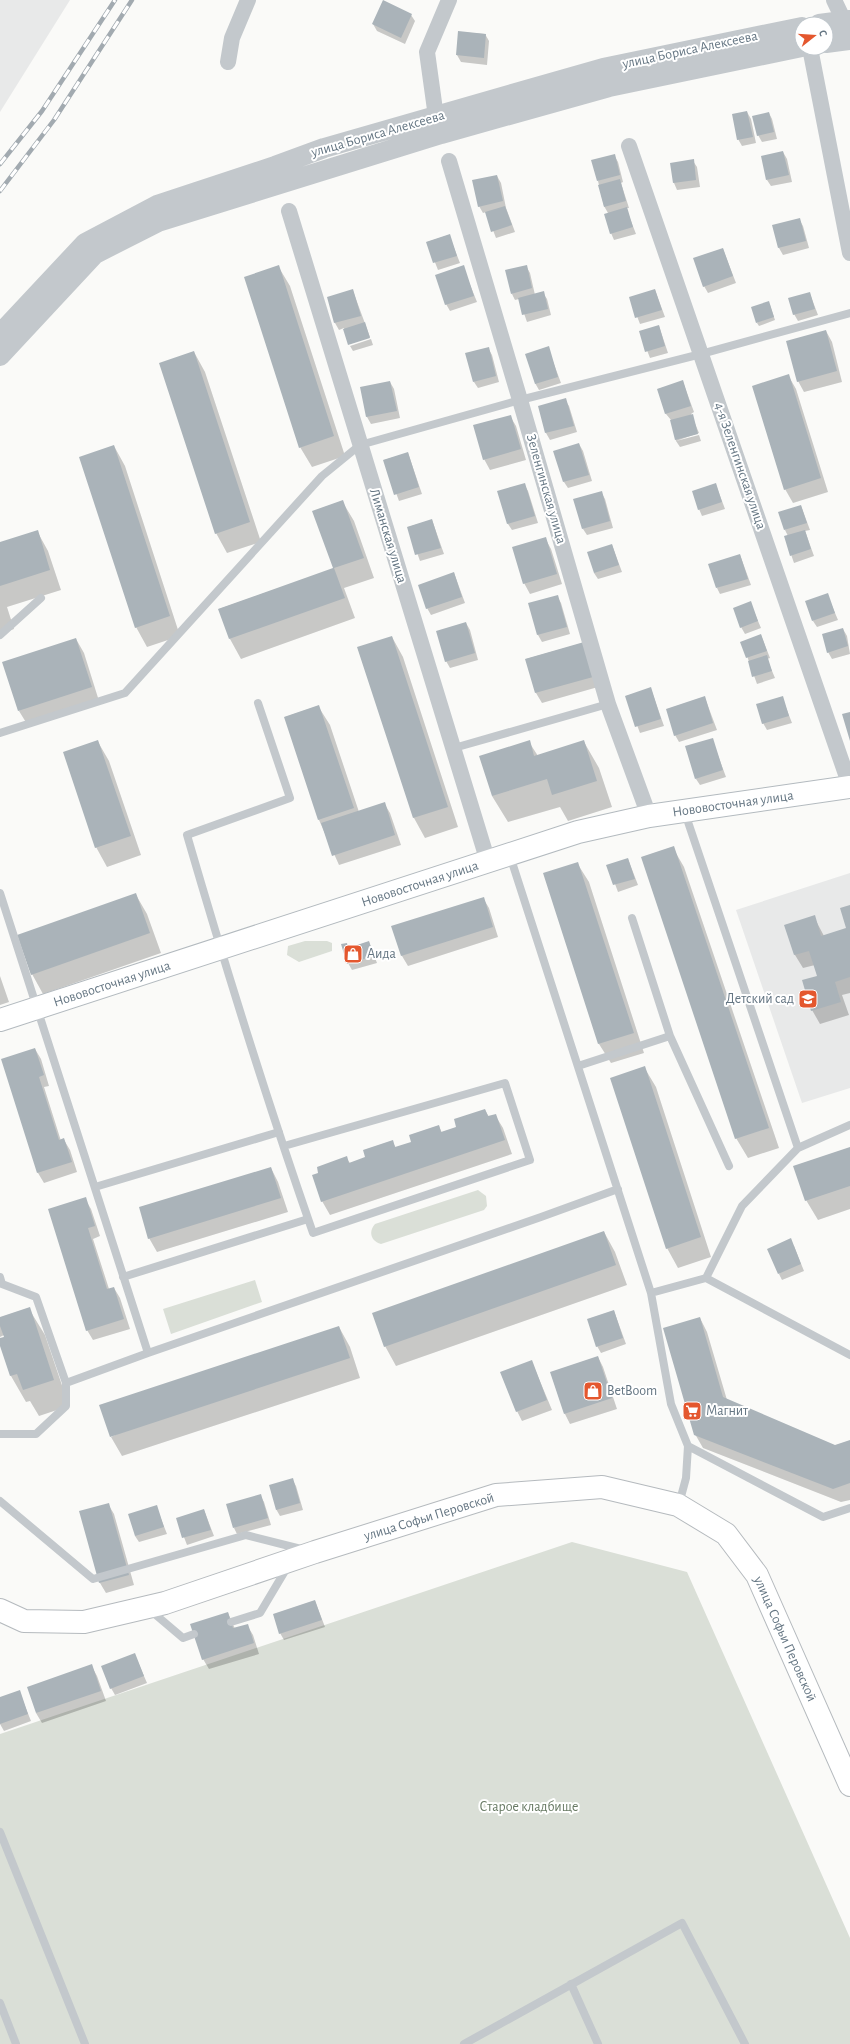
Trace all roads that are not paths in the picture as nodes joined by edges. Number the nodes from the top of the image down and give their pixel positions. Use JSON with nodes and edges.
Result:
{"nodes":[{"id":1,"x":248,"y":0,"type":"edge"},
{"id":2,"x":449,"y":0,"type":"edge"},
{"id":3,"x":834,"y":0,"type":"edge"},
{"id":4,"x":847,"y":20,"type":"edge"},
{"id":5,"x":834,"y":22,"type":"edge"},
{"id":6,"x":794,"y":28,"type":"edge"},
{"id":7,"x":850,"y":40,"type":"edge"},
{"id":8,"x":834,"y":42,"type":"edge"},
{"id":9,"x":794,"y":49,"type":"edge"},
{"id":10,"x":812,"y":56,"type":"edge"},
{"id":11,"x":228,"y":62,"type":"dead end"},
{"id":12,"x":436,"y":117,"type":"junction"},
{"id":13,"x":629,"y":146,"type":"dead end"},
{"id":14,"x":449,"y":161,"type":"dead end"},
{"id":15,"x":288,"y":211,"type":"dead end"},
{"id":16,"x":850,"y":253,"type":"edge"},
{"id":17,"x":850,"y":313,"type":"edge"},
{"id":18,"x":0,"y":334,"type":"edge"},
{"id":19,"x":701,"y":354,"type":"junction"},
{"id":20,"x":0,"y":356,"type":"edge"},
{"id":21,"x":520,"y":400,"type":"junction"},
{"id":22,"x":360,"y":445,"type":"junction"},
{"id":23,"x":41,"y":598,"type":"dead end"},
{"id":24,"x":0,"y":635,"type":"edge"},
{"id":25,"x":258,"y":703,"type":"dead end"},
{"id":26,"x":608,"y":704,"type":"junction"},
{"id":27,"x":0,"y":733,"type":"edge"},
{"id":28,"x":454,"y":748,"type":"junction"},
{"id":29,"x":850,"y":787,"type":"edge"},
{"id":30,"x":684,"y":810,"type":"junction"},
{"id":31,"x":649,"y":816,"type":"junction"},
{"id":32,"x":510,"y":855,"type":"junction"},
{"id":33,"x":488,"y":862,"type":"junction"},
{"id":34,"x":0,"y":893,"type":"edge"},
{"id":35,"x":632,"y":918,"type":"dead end"},
{"id":36,"x":220,"y":949,"type":"junction"},
{"id":37,"x":36,"y":1008,"type":"junction"},
{"id":38,"x":0,"y":1020,"type":"edge"},
{"id":39,"x":670,"y":1036,"type":"junction"},
{"id":40,"x":578,"y":1066,"type":"junction"},
{"id":41,"x":850,"y":1125,"type":"edge"},
{"id":42,"x":279,"y":1132,"type":"junction"},
{"id":43,"x":284,"y":1146,"type":"junction"},
{"id":44,"x":798,"y":1148,"type":"junction"},
{"id":45,"x":728,"y":1166,"type":"dead end"},
{"id":46,"x":94,"y":1188,"type":"junction"},
{"id":47,"x":618,"y":1189,"type":"junction"},
{"id":48,"x":308,"y":1219,"type":"junction"},
{"id":49,"x":0,"y":1277,"type":"edge"},
{"id":50,"x":123,"y":1277,"type":"junction"},
{"id":51,"x":706,"y":1278,"type":"junction"},
{"id":52,"x":651,"y":1293,"type":"junction"},
{"id":53,"x":148,"y":1353,"type":"junction"},
{"id":54,"x":850,"y":1355,"type":"edge"},
{"id":55,"x":66,"y":1383,"type":"junction"},
{"id":56,"x":0,"y":1434,"type":"edge"},
{"id":57,"x":688,"y":1446,"type":"junction"},
{"id":58,"x":0,"y":1501,"type":"edge"},
{"id":59,"x":678,"y":1505,"type":"junction"},
{"id":60,"x":850,"y":1508,"type":"edge"},
{"id":61,"x":315,"y":1552,"type":"junction"},
{"id":62,"x":290,"y":1562,"type":"junction"},
{"id":63,"x":148,"y":1608,"type":"junction"},
{"id":64,"x":0,"y":1610,"type":"edge"},
{"id":65,"x":231,"y":1622,"type":"dead end"},
{"id":66,"x":194,"y":1634,"type":"dead end"},
{"id":67,"x":850,"y":1785,"type":"edge"},
{"id":68,"x":0,"y":1832,"type":"edge"},
{"id":69,"x":571,"y":1984,"type":"junction"},
{"id":70,"x":0,"y":2003,"type":"edge"},
{"id":71,"x":16,"y":2044,"type":"edge"},
{"id":72,"x":85,"y":2044,"type":"edge"},
{"id":73,"x":464,"y":2044,"type":"edge"},
{"id":74,"x":598,"y":2044,"type":"edge"},
{"id":75,"x":745,"y":2044,"type":"edge"}],
"edges":[{"from":1,"to":11,"type":"street"},
{"from":2,"to":12,"type":"street"},
{"from":3,"to":4,"type":"street"},
{"from":4,"to":5,"type":"street"},
{"from":6,"to":12,"type":"street","name":"улица Бориса Алексеева"},
{"from":7,"to":8,"type":"street"},
{"from":9,"to":20,"type":"street"},
{"from":10,"to":16,"type":"street"},
{"from":12,"to":18,"type":"street","name":"улица Бориса Алексеева"},
{"from":13,"to":19,"type":"street","name":"4-я Зеленгинская улица"},
{"from":14,"to":21,"type":"street","name":"Зеленгинская улица"},
{"from":15,"to":22,"type":"street","name":"Лиманская улица"},
{"from":17,"to":19,"type":"lane"},
{"from":19,"to":21,"type":"lane"},
{"from":19,"to":29,"type":"street","name":"4-я Зеленгинская улица"},
{"from":21,"to":22,"type":"lane"},
{"from":21,"to":26,"type":"street","name":"Зеленгинская улица"},
{"from":22,"to":27,"type":"lane"},
{"from":22,"to":28,"type":"street","name":"Лиманская улица"},
{"from":23,"to":24,"type":"lane"},
{"from":25,"to":36,"type":"lane"},
{"from":26,"to":28,"type":"lane"},
{"from":26,"to":31,"type":"street","name":"Зеленгинская улица"},
{"from":28,"to":33,"type":"street","name":"Лиманская улица"},
{"from":29,"to":30,"type":"main road","name":"Нововосточная улица"},
{"from":30,"to":31,"type":"main road","name":"Нововосточная улица"},
{"from":30,"to":44,"type":"lane"},
{"from":31,"to":32,"type":"main road","name":"Нововосточная улица"},
{"from":32,"to":33,"type":"main road","name":"Нововосточная улица"},
{"from":32,"to":40,"type":"lane"},
{"from":33,"to":36,"type":"main road","name":"Нововосточная улица"},
{"from":34,"to":37,"type":"lane"},
{"from":35,"to":39,"type":"lane"},
{"from":36,"to":37,"type":"main road","name":"Нововосточная улица"},
{"from":36,"to":42,"type":"lane"},
{"from":37,"to":38,"type":"main road","name":"Нововосточная улица"},
{"from":37,"to":46,"type":"lane"},
{"from":39,"to":40,"type":"lane"},
{"from":39,"to":45,"type":"lane"},
{"from":40,"to":47,"type":"lane"},
{"from":41,"to":44,"type":"lane"},
{"from":42,"to":43,"type":"lane"},
{"from":42,"to":46,"type":"lane"},
{"from":43,"to":48,"type":"lane"},
{"from":43,"to":48,"type":"lane"},
{"from":44,"to":51,"type":"lane"},
{"from":46,"to":50,"type":"lane"},
{"from":47,"to":52,"type":"lane"},
{"from":47,"to":53,"type":"lane"},
{"from":48,"to":50,"type":"lane"},
{"from":49,"to":55,"type":"lane"},
{"from":50,"to":53,"type":"lane"},
{"from":51,"to":52,"type":"lane"},
{"from":51,"to":54,"type":"lane"},
{"from":52,"to":57,"type":"lane"},
{"from":53,"to":55,"type":"lane"},
{"from":55,"to":56,"type":"lane"},
{"from":57,"to":59,"type":"lane"},
{"from":57,"to":60,"type":"lane"},
{"from":58,"to":61,"type":"lane"},
{"from":59,"to":61,"type":"main road","name":"улица Софьи Перовской"},
{"from":59,"to":67,"type":"main road","name":"улица Софьи Перовской"},
{"from":61,"to":62,"type":"main road","name":"улица Софьи Перовской"},
{"from":62,"to":63,"type":"main road","name":"улица Софьи Перовской"},
{"from":62,"to":65,"type":"lane"},
{"from":63,"to":64,"type":"main road","name":"улица Софьи Перовской"},
{"from":63,"to":66,"type":"lane"},
{"from":68,"to":72,"type":"lane"},
{"from":69,"to":73,"type":"lane"},
{"from":69,"to":74,"type":"lane"},
{"from":69,"to":75,"type":"lane"},
{"from":70,"to":71,"type":"lane"}]}
